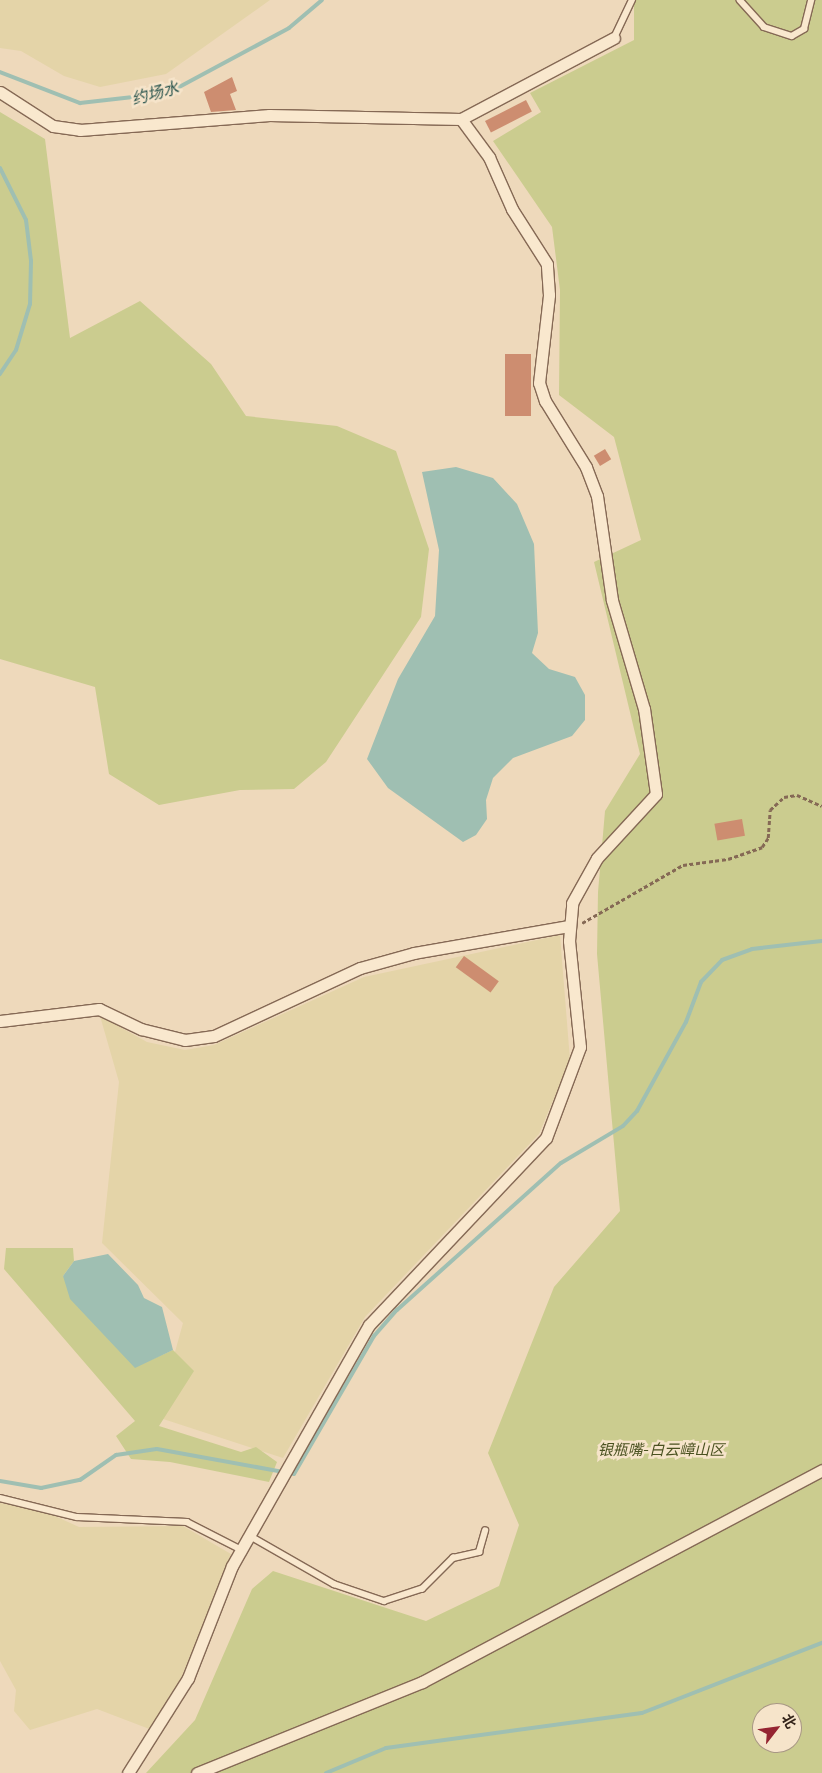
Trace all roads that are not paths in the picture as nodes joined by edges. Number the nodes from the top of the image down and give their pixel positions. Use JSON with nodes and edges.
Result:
{"nodes":[{"id":1,"x":632,"y":0,"type":"edge"},
{"id":2,"x":740,"y":0,"type":"edge"},
{"id":3,"x":811,"y":0,"type":"edge"},
{"id":4,"x":614,"y":38,"type":"joint"},
{"id":5,"x":0,"y":92,"type":"edge"},
{"id":6,"x":461,"y":119,"type":"junction"},
{"id":7,"x":568,"y":926,"type":"junction"},
{"id":8,"x":0,"y":1021,"type":"edge"},
{"id":9,"x":822,"y":1470,"type":"edge"},
{"id":10,"x":0,"y":1498,"type":"edge"},
{"id":11,"x":485,"y":1531,"type":"dead end"},
{"id":12,"x":250,"y":1536,"type":"junction"},
{"id":13,"x":242,"y":1550,"type":"junction"},
{"id":14,"x":128,"y":1773,"type":"edge"},
{"id":15,"x":197,"y":1773,"type":"edge"}],
"edges":[{"from":1,"to":4,"type":"lane"},
{"from":2,"to":3,"type":"lane"},
{"from":4,"to":6,"type":"street"},
{"from":5,"to":6,"type":"street"},
{"from":6,"to":7,"type":"street"},
{"from":7,"to":8,"type":"street"},
{"from":7,"to":12,"type":"street"},
{"from":9,"to":15,"type":"street"},
{"from":10,"to":13,"type":"lane"},
{"from":11,"to":12,"type":"lane"},
{"from":12,"to":13,"type":"street"},
{"from":13,"to":14,"type":"street"}]}
